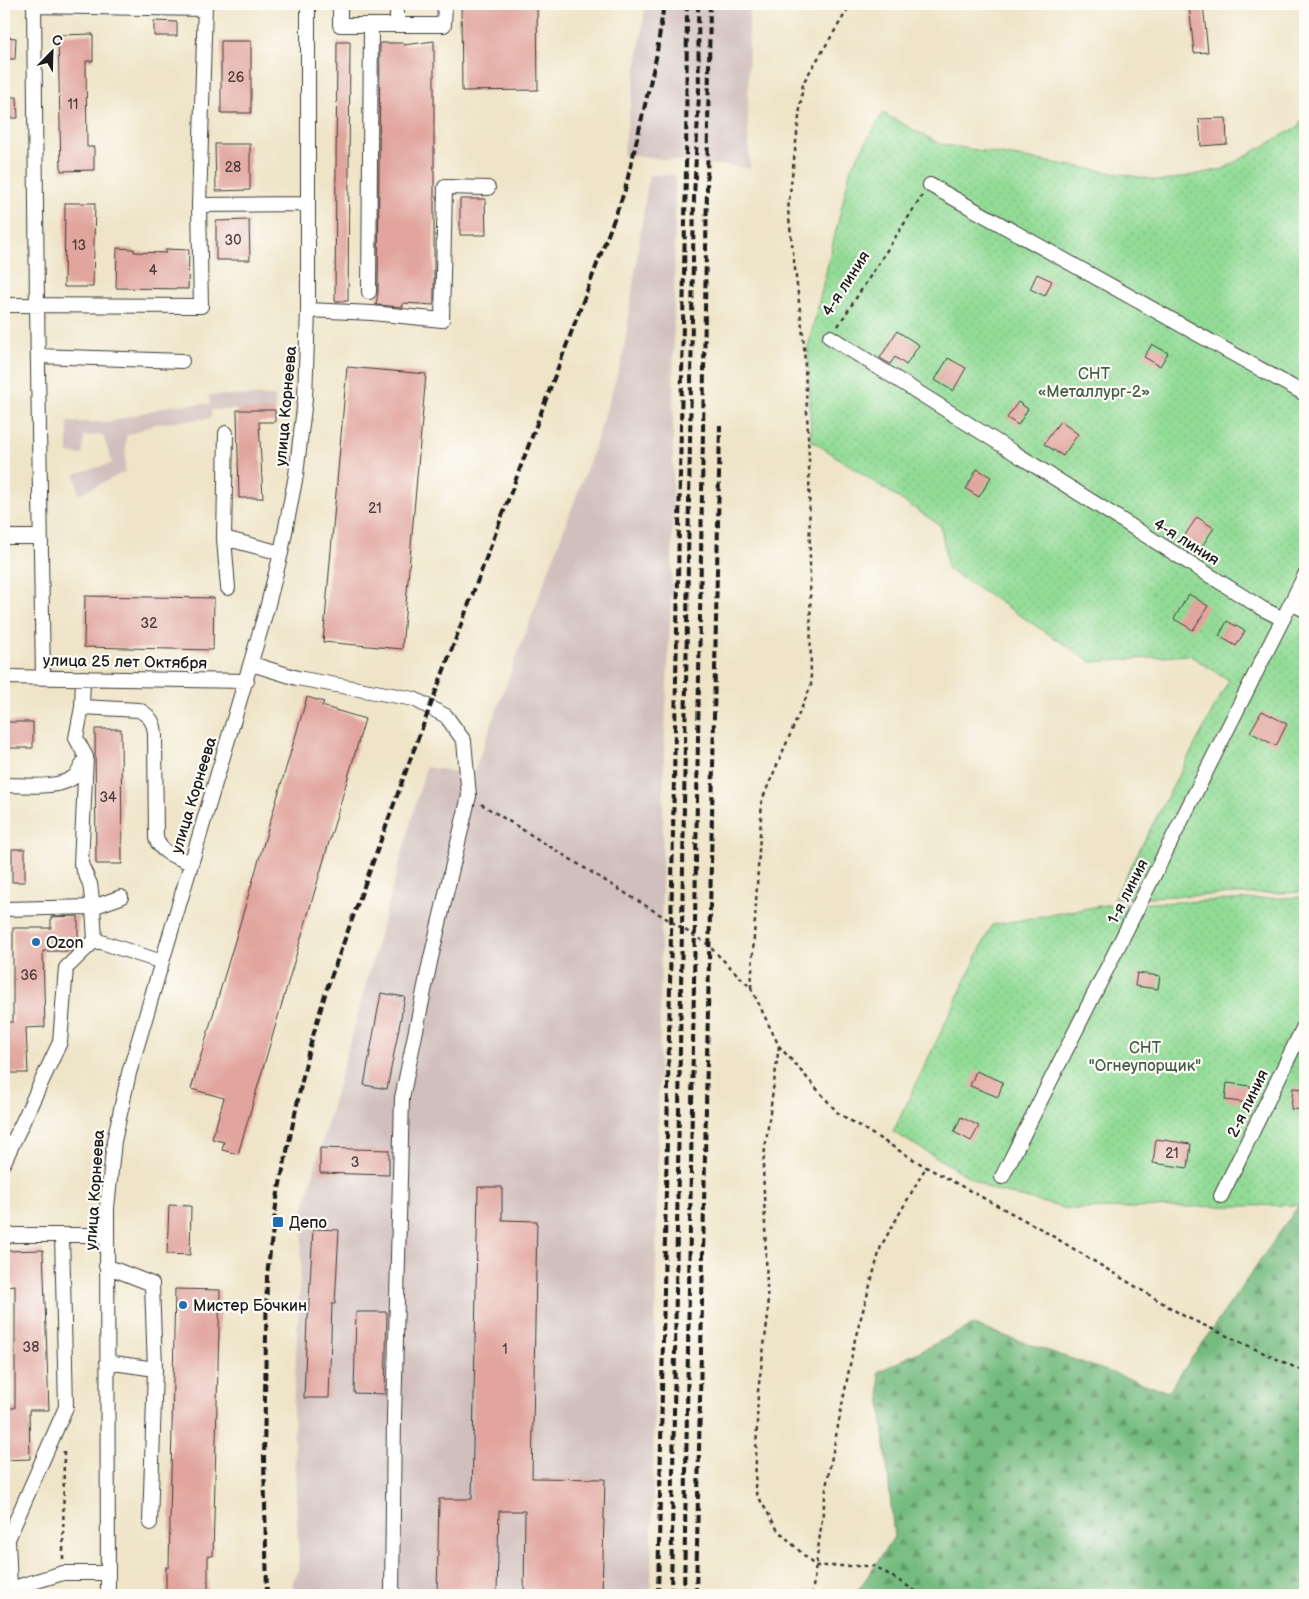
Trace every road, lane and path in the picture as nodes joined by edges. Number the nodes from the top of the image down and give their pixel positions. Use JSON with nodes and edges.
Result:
{"nodes":[{"id":1,"x":308,"y":4,"type":"edge"},
{"id":2,"x":340,"y":4,"type":"edge"},
{"id":3,"x":397,"y":4,"type":"edge"},
{"id":4,"x":445,"y":4,"type":"edge"},
{"id":5,"x":851,"y":4,"type":"edge"},
{"id":6,"x":34,"y":5,"type":"edge"},
{"id":7,"x":205,"y":6,"type":"edge"},
{"id":8,"x":371,"y":25,"type":"junction"},
{"id":9,"x":397,"y":25,"type":"junction"},
{"id":10,"x":930,"y":185,"type":"joint"},
{"id":11,"x":488,"y":188,"type":"dead end"},
{"id":12,"x":308,"y":204,"type":"junction"},
{"id":13,"x":199,"y":205,"type":"junction"},
{"id":14,"x":369,"y":292,"type":"dead end"},
{"id":15,"x":4,"y":305,"type":"edge"},
{"id":16,"x":37,"y":305,"type":"junction"},
{"id":17,"x":308,"y":310,"type":"junction"},
{"id":18,"x":830,"y":337,"type":"joint"},
{"id":19,"x":38,"y":356,"type":"junction"},
{"id":20,"x":182,"y":361,"type":"dead end"},
{"id":21,"x":1305,"y":394,"type":"edge"},
{"id":22,"x":226,"y":433,"type":"dead end"},
{"id":23,"x":4,"y":537,"type":"edge"},
{"id":24,"x":40,"y":537,"type":"junction"},
{"id":25,"x":224,"y":538,"type":"junction"},
{"id":26,"x":281,"y":553,"type":"junction"},
{"id":27,"x":1305,"y":575,"type":"edge"},
{"id":28,"x":228,"y":588,"type":"dead end"},
{"id":29,"x":1292,"y":604,"type":"junction"},
{"id":30,"x":1305,"y":610,"type":"edge"},
{"id":31,"x":1283,"y":619,"type":"junction"},
{"id":32,"x":252,"y":664,"type":"junction"},
{"id":33,"x":4,"y":677,"type":"edge"},
{"id":34,"x":43,"y":678,"type":"junction"},
{"id":35,"x":83,"y":678,"type":"junction"},
{"id":36,"x":247,"y":681,"type":"junction"},
{"id":37,"x":82,"y":707,"type":"junction"},
{"id":38,"x":86,"y":758,"type":"junction"},
{"id":39,"x":4,"y":785,"type":"edge"},
{"id":40,"x":469,"y":796,"type":"junction"},
{"id":41,"x":191,"y":863,"type":"junction"},
{"id":42,"x":121,"y":897,"type":"dead end"},
{"id":43,"x":93,"y":906,"type":"junction"},
{"id":44,"x":4,"y":909,"type":"edge"},
{"id":45,"x":95,"y":940,"type":"junction"},
{"id":46,"x":162,"y":962,"type":"junction"},
{"id":47,"x":751,"y":988,"type":"junction"},
{"id":48,"x":1305,"y":1024,"type":"edge"},
{"id":49,"x":778,"y":1046,"type":"junction"},
{"id":50,"x":4,"y":1162,"type":"edge"},
{"id":51,"x":926,"y":1166,"type":"junction"},
{"id":52,"x":1002,"y":1177,"type":"dead end"},
{"id":53,"x":1221,"y":1196,"type":"dead end"},
{"id":54,"x":62,"y":1235,"type":"junction"},
{"id":55,"x":106,"y":1235,"type":"junction"},
{"id":56,"x":4,"y":1239,"type":"edge"},
{"id":57,"x":106,"y":1266,"type":"junction"},
{"id":58,"x":107,"y":1362,"type":"junction"},
{"id":59,"x":155,"y":1369,"type":"junction"},
{"id":60,"x":1305,"y":1372,"type":"edge"},
{"id":61,"x":64,"y":1441,"type":"dead end"},
{"id":62,"x":150,"y":1523,"type":"dead end"},
{"id":63,"x":815,"y":1566,"type":"junction"},
{"id":64,"x":63,"y":1573,"type":"junction"},
{"id":65,"x":107,"y":1573,"type":"junction"},
{"id":66,"x":7,"y":1589,"type":"edge"},
{"id":67,"x":108,"y":1595,"type":"edge"},
{"id":68,"x":392,"y":1595,"type":"edge"},
{"id":69,"x":812,"y":1595,"type":"edge"},
{"id":70,"x":922,"y":1595,"type":"edge"}],
"edges":[{"from":1,"to":12,"type":"street","name":"улица Корнеева"},
{"from":2,"to":8,"type":"street"},
{"from":3,"to":9,"type":"street"},
{"from":4,"to":9,"type":"street"},
{"from":5,"to":47,"type":"path"},
{"from":6,"to":7,"type":"street"},
{"from":6,"to":16,"type":"street"},
{"from":7,"to":13,"type":"street"},
{"from":8,"to":9,"type":"street"},
{"from":8,"to":14,"type":"street"},
{"from":10,"to":18,"type":"path","name":"4-я линия"},
{"from":10,"to":21,"type":"street"},
{"from":11,"to":17,"type":"street"},
{"from":12,"to":13,"type":"street"},
{"from":12,"to":17,"type":"street","name":"улица Корнеева"},
{"from":13,"to":16,"type":"street"},
{"from":15,"to":16,"type":"street"},
{"from":16,"to":19,"type":"street"},
{"from":17,"to":26,"type":"street","name":"улица Корнеева"},
{"from":18,"to":31,"type":"street","name":"4-я линия"},
{"from":19,"to":20,"type":"street"},
{"from":19,"to":24,"type":"street"},
{"from":22,"to":25,"type":"street"},
{"from":23,"to":24,"type":"street"},
{"from":24,"to":34,"type":"street"},
{"from":25,"to":26,"type":"street"},
{"from":25,"to":28,"type":"street"},
{"from":26,"to":32,"type":"street","name":"улица Корнеева"},
{"from":27,"to":29,"type":"street"},
{"from":29,"to":30,"type":"street"},
{"from":29,"to":31,"type":"street","name":"1-я линия"},
{"from":31,"to":52,"type":"street","name":"1-я линия"},
{"from":32,"to":36,"type":"street","name":"улица Корнеева"},
{"from":32,"to":40,"type":"street"},
{"from":33,"to":34,"type":"street","name":"улица 25 лет Октября"},
{"from":34,"to":35,"type":"street","name":"улица 25 лет Октября"},
{"from":35,"to":36,"type":"street","name":"улица 25 лет Октября"},
{"from":35,"to":37,"type":"street"},
{"from":36,"to":41,"type":"street","name":"улица Корнеева"},
{"from":37,"to":38,"type":"street"},
{"from":37,"to":41,"type":"street"},
{"from":38,"to":39,"type":"street"},
{"from":38,"to":43,"type":"street"},
{"from":40,"to":47,"type":"path"},
{"from":40,"to":68,"type":"street"},
{"from":41,"to":46,"type":"street","name":"улица Корнеева"},
{"from":42,"to":43,"type":"street"},
{"from":43,"to":44,"type":"street"},
{"from":43,"to":45,"type":"street"},
{"from":45,"to":46,"type":"street"},
{"from":45,"to":50,"type":"street"},
{"from":46,"to":55,"type":"street","name":"улица Корнеева"},
{"from":47,"to":49,"type":"path"},
{"from":48,"to":53,"type":"street","name":"2-я линия"},
{"from":49,"to":51,"type":"path"},
{"from":49,"to":63,"type":"path"},
{"from":51,"to":60,"type":"path"},
{"from":51,"to":63,"type":"path"},
{"from":54,"to":55,"type":"street"},
{"from":54,"to":56,"type":"street"},
{"from":54,"to":66,"type":"street"},
{"from":55,"to":57,"type":"street","name":"улица Корнеева"},
{"from":57,"to":58,"type":"street","name":"улица Корнеева"},
{"from":57,"to":59,"type":"street"},
{"from":58,"to":59,"type":"street"},
{"from":58,"to":65,"type":"street","name":"улица Корнеева"},
{"from":59,"to":62,"type":"street"},
{"from":61,"to":64,"type":"path"},
{"from":63,"to":69,"type":"path"},
{"from":63,"to":70,"type":"path"},
{"from":64,"to":65,"type":"street"},
{"from":64,"to":66,"type":"street"},
{"from":65,"to":67,"type":"street","name":"улица Корнеева"}]}
